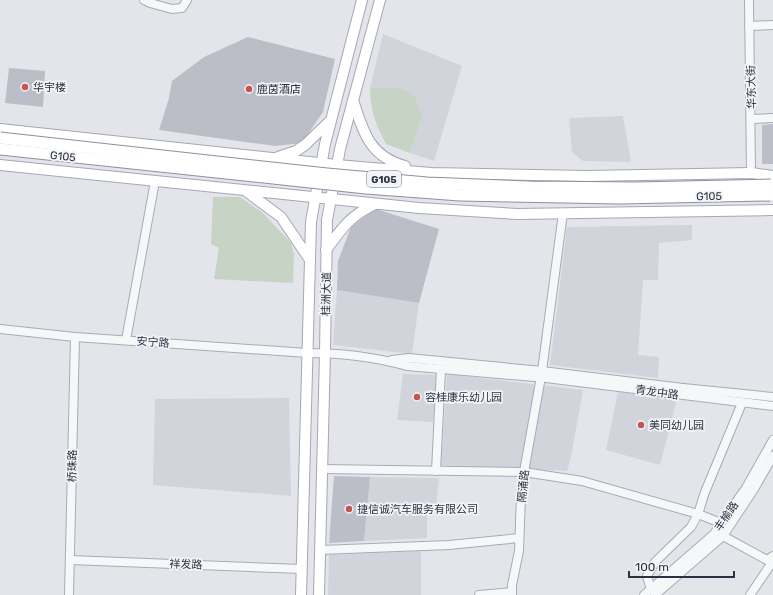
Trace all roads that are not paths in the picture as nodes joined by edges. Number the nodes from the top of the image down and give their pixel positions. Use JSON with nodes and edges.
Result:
{"nodes":[{"id":1,"x":144,"y":0,"type":"edge"},
{"id":2,"x":187,"y":0,"type":"edge"},
{"id":3,"x":362,"y":0,"type":"edge"},
{"id":4,"x":380,"y":0,"type":"edge"},
{"id":5,"x":749,"y":0,"type":"edge"},
{"id":6,"x":773,"y":25,"type":"edge"},
{"id":7,"x":750,"y":26,"type":"junction"},
{"id":8,"x":353,"y":100,"type":"junction"},
{"id":9,"x":773,"y":118,"type":"edge"},
{"id":10,"x":751,"y":119,"type":"junction"},
{"id":11,"x":331,"y":120,"type":"junction"},
{"id":12,"x":0,"y":129,"type":"edge"},
{"id":13,"x":0,"y":138,"type":"edge"},
{"id":14,"x":0,"y":149,"type":"edge"},
{"id":15,"x":272,"y":158,"type":"junction"},
{"id":16,"x":322,"y":163,"type":"junction"},
{"id":17,"x":0,"y":165,"type":"edge"},
{"id":18,"x":336,"y":165,"type":"junction"},
{"id":19,"x":401,"y":170,"type":"junction"},
{"id":20,"x":430,"y":173,"type":"junction"},
{"id":21,"x":751,"y":173,"type":"junction"},
{"id":22,"x":155,"y":181,"type":"junction"},
{"id":23,"x":772,"y":188,"type":"edge"},
{"id":24,"x":245,"y":190,"type":"junction"},
{"id":25,"x":271,"y":192,"type":"junction"},
{"id":26,"x":315,"y":197,"type":"junction"},
{"id":27,"x":330,"y":199,"type":"junction"},
{"id":28,"x":375,"y":204,"type":"junction"},
{"id":29,"x":402,"y":206,"type":"junction"},
{"id":30,"x":773,"y":210,"type":"edge"},
{"id":31,"x":563,"y":213,"type":"junction"},
{"id":32,"x":326,"y":250,"type":"junction"},
{"id":33,"x":310,"y":260,"type":"junction"},
{"id":34,"x":0,"y":329,"type":"edge"},
{"id":35,"x":74,"y":337,"type":"junction"},
{"id":36,"x":126,"y":340,"type":"junction"},
{"id":37,"x":307,"y":353,"type":"junction"},
{"id":38,"x":325,"y":353,"type":"junction"},
{"id":39,"x":388,"y":360,"type":"junction"},
{"id":40,"x":441,"y":369,"type":"junction"},
{"id":41,"x":541,"y":374,"type":"junction"},
{"id":42,"x":773,"y":397,"type":"edge"},
{"id":43,"x":742,"y":403,"type":"junction"},
{"id":44,"x":773,"y":406,"type":"edge"},
{"id":45,"x":773,"y":440,"type":"edge"},
{"id":46,"x":773,"y":456,"type":"edge"},
{"id":47,"x":322,"y":469,"type":"junction"},
{"id":48,"x":436,"y":471,"type":"junction"},
{"id":49,"x":524,"y":472,"type":"junction"},
{"id":50,"x":698,"y":514,"type":"junction"},
{"id":51,"x":721,"y":523,"type":"junction"},
{"id":52,"x":724,"y":536,"type":"junction"},
{"id":53,"x":520,"y":538,"type":"junction"},
{"id":54,"x":320,"y":550,"type":"junction"},
{"id":55,"x":773,"y":556,"type":"edge"},
{"id":56,"x":70,"y":560,"type":"junction"},
{"id":57,"x":773,"y":561,"type":"edge"},
{"id":58,"x":302,"y":569,"type":"junction"},
{"id":59,"x":650,"y":593,"type":"edge"},
{"id":60,"x":512,"y":594,"type":"edge"},
{"id":61,"x":69,"y":595,"type":"edge"},
{"id":62,"x":301,"y":595,"type":"edge"},
{"id":63,"x":319,"y":595,"type":"edge"},
{"id":64,"x":479,"y":595,"type":"edge"},
{"id":65,"x":750,"y":595,"type":"edge"}],
"edges":[{"from":1,"to":2,"type":"street"},
{"from":3,"to":11,"type":"main road","name":"桂洲大道"},
{"from":4,"to":8,"type":"main road","name":"桂洲大道"},
{"from":5,"to":7,"type":"street","name":"华东大街"},
{"from":6,"to":7,"type":"street"},
{"from":7,"to":10,"type":"street","name":"华东大街"},
{"from":8,"to":18,"type":"main road","name":"桂洲大道"},
{"from":8,"to":20,"type":"main road"},
{"from":9,"to":10,"type":"street"},
{"from":10,"to":21,"type":"street","name":"华东大街"},
{"from":11,"to":15,"type":"main road"},
{"from":11,"to":16,"type":"main road","name":"桂洲大道"},
{"from":12,"to":15,"type":"main road"},
{"from":13,"to":23,"type":"highway","number":"G105","bridge":true},
{"from":14,"to":23,"type":"highway","name":"G105","number":"G105","bridge":true},
{"from":15,"to":16,"type":"main road"},
{"from":15,"to":25,"type":"main road"},
{"from":16,"to":18,"type":"main road"},
{"from":16,"to":26,"type":"main road","name":"桂洲大道"},
{"from":17,"to":22,"type":"main road"},
{"from":18,"to":19,"type":"main road"},
{"from":18,"to":27,"type":"main road","name":"桂洲大道"},
{"from":19,"to":20,"type":"main road"},
{"from":19,"to":29,"type":"main road"},
{"from":20,"to":21,"type":"main road"},
{"from":21,"to":23,"type":"main road"},
{"from":22,"to":24,"type":"main road"},
{"from":22,"to":36,"type":"street"},
{"from":24,"to":25,"type":"main road"},
{"from":24,"to":33,"type":"main road"},
{"from":25,"to":26,"type":"main road"},
{"from":26,"to":27,"type":"main road"},
{"from":26,"to":33,"type":"main road","name":"桂洲大道"},
{"from":27,"to":28,"type":"main road"},
{"from":27,"to":32,"type":"main road","name":"桂洲大道"},
{"from":28,"to":29,"type":"main road"},
{"from":28,"to":32,"type":"main road"},
{"from":29,"to":31,"type":"main road"},
{"from":30,"to":31,"type":"main road"},
{"from":31,"to":41,"type":"street","name":"隔涌路"},
{"from":32,"to":38,"type":"main road","name":"桂洲大道"},
{"from":33,"to":37,"type":"main road","name":"桂洲大道"},
{"from":34,"to":35,"type":"street","name":"安宁路"},
{"from":35,"to":36,"type":"street","name":"安宁路"},
{"from":35,"to":56,"type":"street","name":"桥珠路"},
{"from":36,"to":37,"type":"street","name":"安宁路"},
{"from":37,"to":38,"type":"street","name":"安宁路"},
{"from":37,"to":58,"type":"main road","name":"桂洲大道"},
{"from":38,"to":39,"type":"street","name":"安宁路"},
{"from":38,"to":47,"type":"main road","name":"桂洲大道"},
{"from":39,"to":40,"type":"street"},
{"from":39,"to":41,"type":"street"},
{"from":40,"to":41,"type":"street"},
{"from":40,"to":48,"type":"street"},
{"from":41,"to":42,"type":"street","name":"青龙中路"},
{"from":41,"to":43,"type":"street","name":"青龙中路"},
{"from":41,"to":49,"type":"street","name":"隔涌路"},
{"from":43,"to":44,"type":"street","name":"青龙中路"},
{"from":43,"to":50,"type":"street"},
{"from":45,"to":51,"type":"street","name":"丰榆路"},
{"from":46,"to":52,"type":"street","name":"丰榆路"},
{"from":47,"to":48,"type":"street"},
{"from":47,"to":54,"type":"main road","name":"桂洲大道"},
{"from":48,"to":49,"type":"street"},
{"from":49,"to":50,"type":"street"},
{"from":49,"to":53,"type":"street","name":"隔涌路"},
{"from":50,"to":51,"type":"street"},
{"from":50,"to":59,"type":"street"},
{"from":51,"to":52,"type":"street"},
{"from":51,"to":59,"type":"street","name":"丰榆路"},
{"from":52,"to":55,"type":"street"},
{"from":52,"to":59,"type":"street","name":"丰榆路"},
{"from":53,"to":54,"type":"street"},
{"from":53,"to":60,"type":"street","name":"隔涌路"},
{"from":54,"to":63,"type":"main road","name":"桂洲大道"},
{"from":56,"to":58,"type":"street","name":"祥发路"},
{"from":56,"to":61,"type":"street","name":"桥珠路"},
{"from":57,"to":65,"type":"street"},
{"from":58,"to":62,"type":"main road","name":"桂洲大道"},
{"from":60,"to":64,"type":"street"}]}
